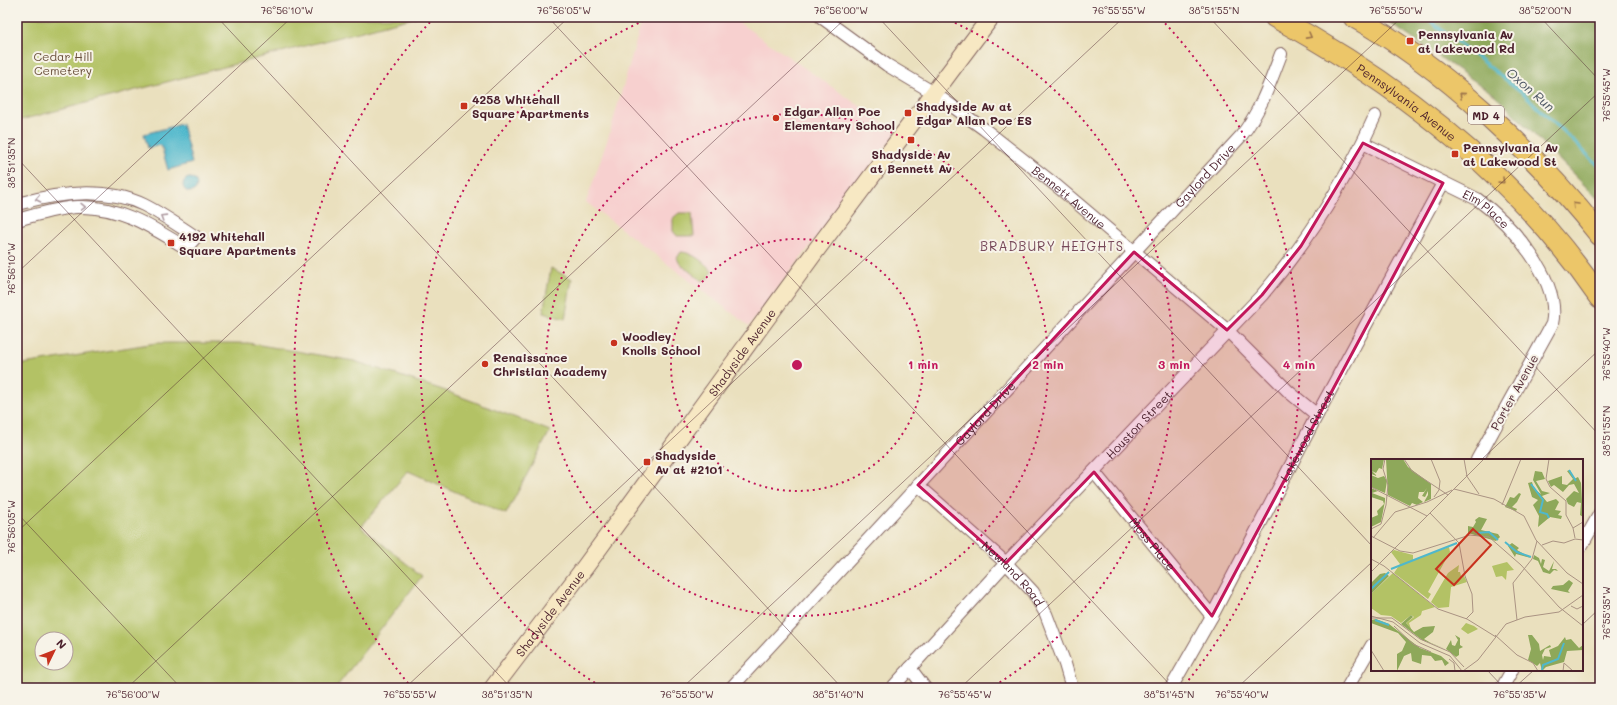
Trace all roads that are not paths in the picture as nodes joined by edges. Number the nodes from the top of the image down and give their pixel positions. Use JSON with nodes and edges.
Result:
{"nodes":[{"id":1,"x":821,"y":17,"type":"edge"},
{"id":2,"x":991,"y":17,"type":"edge"},
{"id":3,"x":1275,"y":17,"type":"edge"},
{"id":4,"x":1354,"y":17,"type":"edge"},
{"id":5,"x":1280,"y":54,"type":"dead end"},
{"id":6,"x":934,"y":94,"type":"junction"},
{"id":7,"x":1375,"y":116,"type":"dead end"},
{"id":8,"x":1363,"y":143,"type":"junction"},
{"id":9,"x":1443,"y":183,"type":"junction"},
{"id":10,"x":17,"y":204,"type":"edge"},
{"id":11,"x":17,"y":220,"type":"edge"},
{"id":12,"x":1600,"y":235,"type":"edge"},
{"id":13,"x":1134,"y":252,"type":"junction"},
{"id":14,"x":1600,"y":298,"type":"edge"},
{"id":15,"x":1552,"y":324,"type":"joint"},
{"id":16,"x":1227,"y":330,"type":"junction"},
{"id":17,"x":1317,"y":415,"type":"junction"},
{"id":18,"x":1478,"y":459,"type":"edge"},
{"id":19,"x":1094,"y":472,"type":"junction"},
{"id":20,"x":918,"y":484,"type":"junction"},
{"id":21,"x":1600,"y":512,"type":"edge"},
{"id":22,"x":1583,"y":543,"type":"edge"},
{"id":23,"x":1006,"y":564,"type":"junction"},
{"id":24,"x":1212,"y":616,"type":"junction"},
{"id":25,"x":1371,"y":647,"type":"edge"},
{"id":26,"x":910,"y":668,"type":"junction"},
{"id":27,"x":1511,"y":671,"type":"edge"},
{"id":28,"x":493,"y":688,"type":"edge"},
{"id":29,"x":731,"y":688,"type":"edge"},
{"id":30,"x":892,"y":688,"type":"edge"},
{"id":31,"x":926,"y":688,"type":"edge"},
{"id":32,"x":1072,"y":688,"type":"edge"},
{"id":33,"x":1171,"y":688,"type":"edge"},
{"id":34,"x":1347,"y":688,"type":"edge"},
{"id":35,"x":1502,"y":688,"type":"edge"}],
"edges":[{"from":1,"to":6,"type":"street","name":"Bennett Avenue"},
{"from":2,"to":6,"type":"street","name":"Shadyside Avenue"},
{"from":3,"to":14,"type":"highway","name":"Pennsylvania Avenue","one_way":true},
{"from":12,"to":4,"type":"highway","number":"MD 4","one_way":true},
{"from":5,"to":13,"type":"street","name":"Gaylord Drive"},
{"from":6,"to":13,"type":"street","name":"Bennett Avenue"},
{"from":6,"to":28,"type":"street","name":"Shadyside Avenue"},
{"from":7,"to":8,"type":"street","name":"Houston Street"},
{"from":8,"to":9,"type":"street","name":"Elm Place"},
{"from":8,"to":16,"type":"street","name":"Houston Street"},
{"from":9,"to":15,"type":"street","name":"Elm Place"},
{"from":9,"to":17,"type":"street","name":"Lakewood Street"},
{"from":11,"to":10,"type":"street","one_way":true},
{"from":13,"to":16,"type":"street","name":"Bennett Avenue"},
{"from":13,"to":20,"type":"street","name":"Gaylord Drive"},
{"from":15,"to":18,"type":"street","name":"Porter Avenue"},
{"from":16,"to":17,"type":"street","name":"Bennett Avenue"},
{"from":16,"to":19,"type":"street","name":"Houston Street"},
{"from":17,"to":24,"type":"street","name":"Lakewood Street"},
{"from":19,"to":23,"type":"street","name":"Houston Street"},
{"from":19,"to":24,"type":"street","name":"Moss Place"},
{"from":20,"to":23,"type":"street","name":"Newland Road"},
{"from":20,"to":29,"type":"street","name":"Gaylord Drive"},
{"from":21,"to":22,"type":"street"},
{"from":23,"to":26,"type":"street","name":"Houston Street"},
{"from":23,"to":32,"type":"street","name":"Newland Road"},
{"from":24,"to":33,"type":"street","name":"Lakewood Street"},
{"from":25,"to":34,"type":"street"},
{"from":26,"to":30,"type":"street","name":"Houston Street"},
{"from":26,"to":31,"type":"street"},
{"from":27,"to":35,"type":"street"}]}
